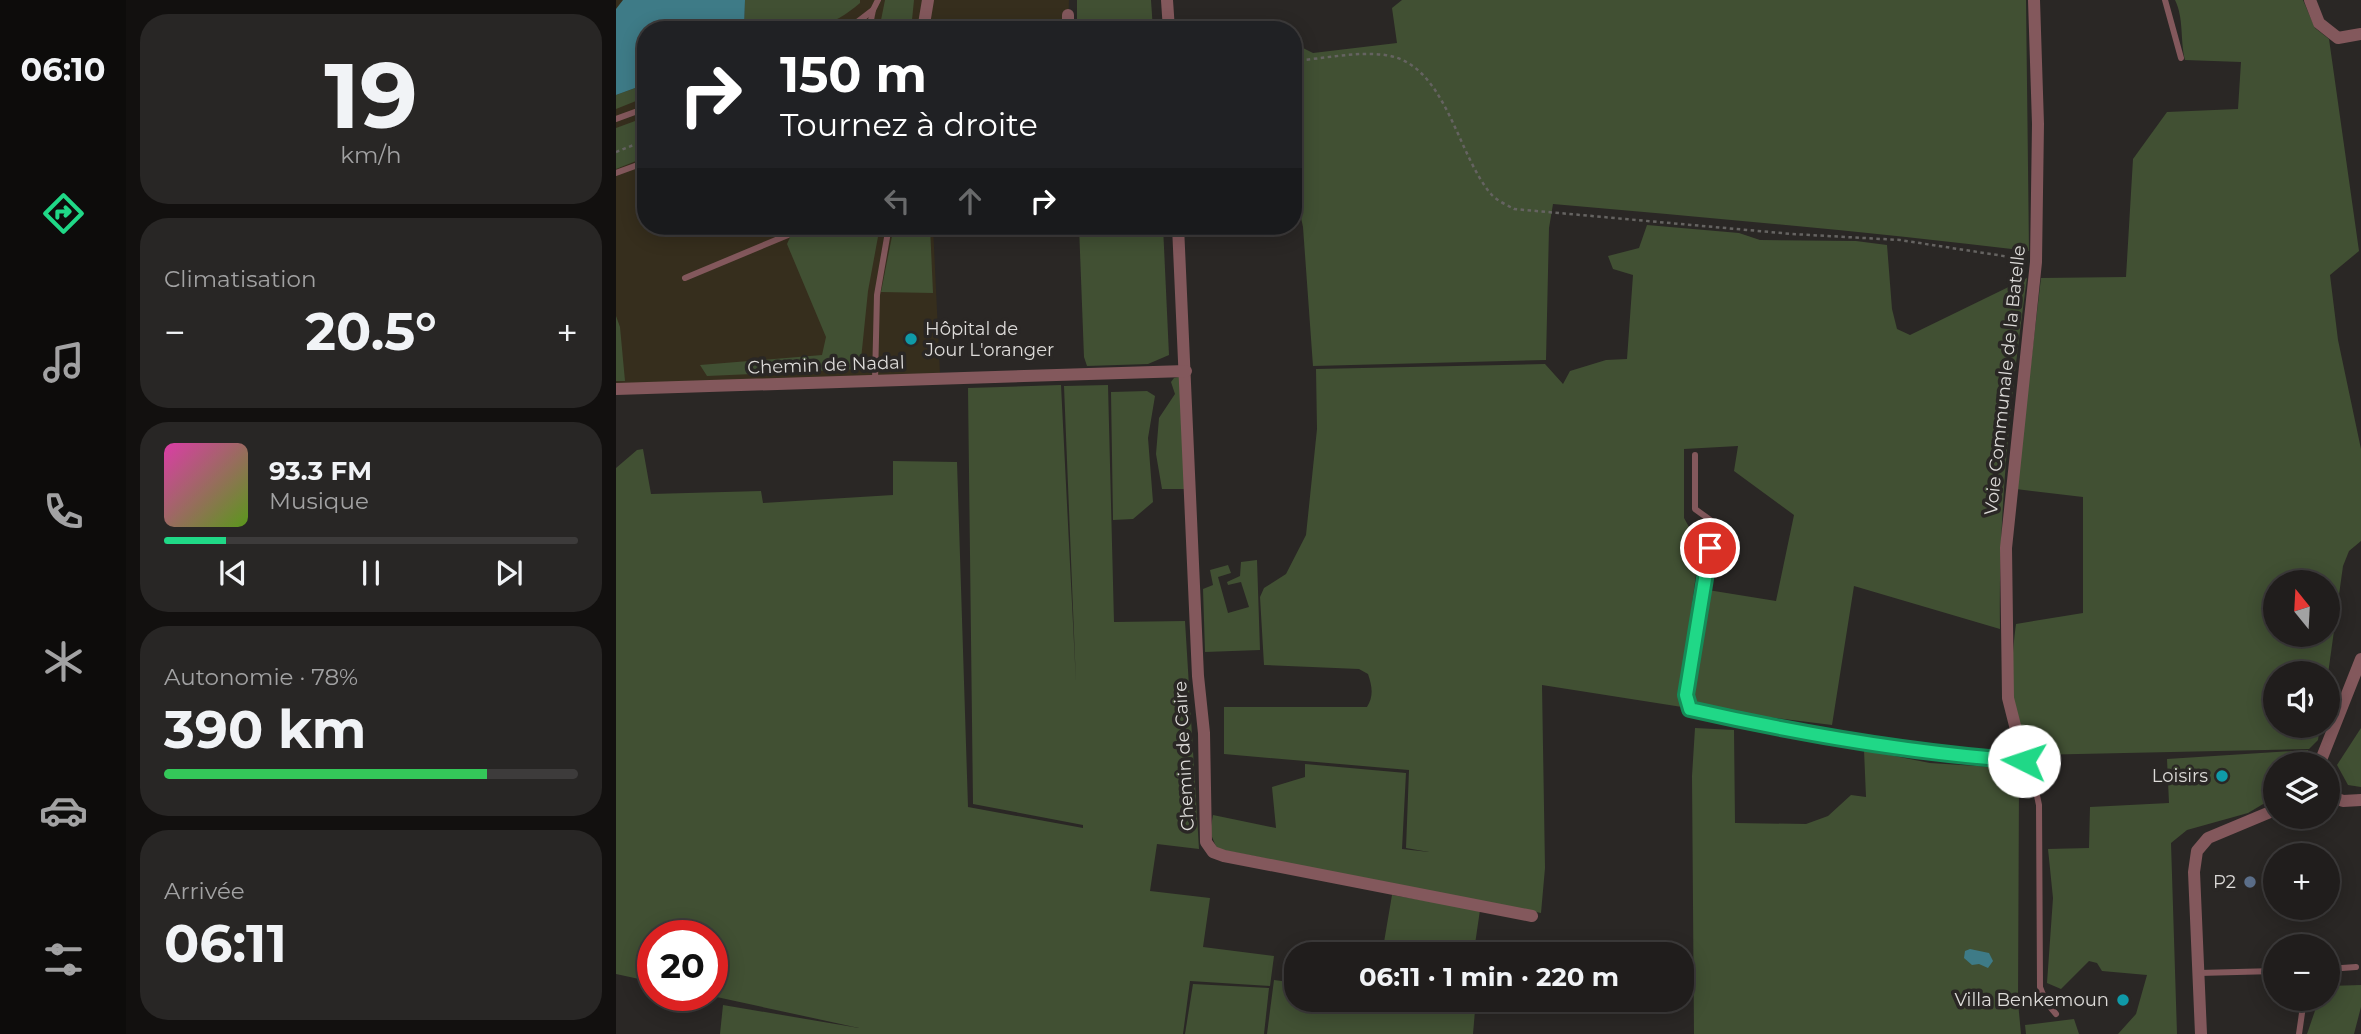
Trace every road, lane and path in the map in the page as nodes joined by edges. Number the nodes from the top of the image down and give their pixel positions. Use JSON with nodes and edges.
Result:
{"nodes":[{"id":1,"x":878,"y":0,"type":"edge"},
{"id":2,"x":928,"y":0,"type":"edge"},
{"id":3,"x":1167,"y":0,"type":"edge"},
{"id":4,"x":2035,"y":0,"type":"edge"},
{"id":5,"x":2165,"y":0,"type":"edge"},
{"id":6,"x":2310,"y":0,"type":"edge"},
{"id":7,"x":873,"y":10,"type":"junction"},
{"id":8,"x":1068,"y":15,"type":"dead end"},
{"id":9,"x":859,"y":21,"type":"edge"},
{"id":10,"x":871,"y":21,"type":"edge"},
{"id":11,"x":924,"y":21,"type":"edge"},
{"id":12,"x":1068,"y":21,"type":"edge"},
{"id":13,"x":1168,"y":21,"type":"edge"},
{"id":14,"x":2361,"y":34,"type":"edge"},
{"id":15,"x":2181,"y":58,"type":"dead end"},
{"id":16,"x":1302,"y":60,"type":"edge"},
{"id":17,"x":637,"y":111,"type":"edge"},
{"id":18,"x":616,"y":119,"type":"edge"},
{"id":19,"x":637,"y":144,"type":"edge"},
{"id":20,"x":616,"y":152,"type":"edge"},
{"id":21,"x":637,"y":165,"type":"edge"},
{"id":22,"x":616,"y":173,"type":"edge"},
{"id":23,"x":788,"y":235,"type":"edge"},
{"id":24,"x":887,"y":235,"type":"edge"},
{"id":25,"x":1178,"y":235,"type":"edge"},
{"id":26,"x":2036,"y":261,"type":"junction"},
{"id":27,"x":685,"y":278,"type":"dead end"},
{"id":28,"x":1186,"y":371,"type":"junction"},
{"id":29,"x":875,"y":381,"type":"junction"},
{"id":30,"x":616,"y":389,"type":"edge"},
{"id":31,"x":1695,"y":454,"type":"dead end"},
{"id":32,"x":2361,"y":659,"type":"edge"},
{"id":33,"x":2324,"y":752,"type":"edge"},
{"id":34,"x":2024,"y":761,"type":"junction"},
{"id":35,"x":2340,"y":800,"type":"edge"},
{"id":36,"x":2361,"y":800,"type":"edge"},
{"id":37,"x":2263,"y":815,"type":"edge"},
{"id":38,"x":1532,"y":916,"type":"dead end"},
{"id":39,"x":2356,"y":967,"type":"dead end"},
{"id":40,"x":2340,"y":968,"type":"edge"},
{"id":41,"x":2263,"y":971,"type":"edge"},
{"id":42,"x":2199,"y":972,"type":"junction"},
{"id":43,"x":2302,"y":1011,"type":"edge"},
{"id":44,"x":2056,"y":1014,"type":"dead end"},
{"id":45,"x":2201,"y":1034,"type":"edge"},
{"id":46,"x":2299,"y":1034,"type":"edge"}],
"edges":[{"from":1,"to":7,"type":"lane"},
{"from":2,"to":11,"type":"street"},
{"from":3,"to":13,"type":"street"},
{"from":4,"to":26,"type":"street","name":"Voie Communale de la Batelle"},
{"from":5,"to":15,"type":"lane"},
{"from":6,"to":14,"type":"street"},
{"from":7,"to":9,"type":"lane"},
{"from":7,"to":10,"type":"lane"},
{"from":8,"to":12,"type":"street"},
{"from":16,"to":26,"type":"path"},
{"from":17,"to":18,"type":"lane"},
{"from":19,"to":20,"type":"path"},
{"from":21,"to":22,"type":"lane"},
{"from":23,"to":27,"type":"lane"},
{"from":24,"to":29,"type":"lane"},
{"from":25,"to":28,"type":"street"},
{"from":26,"to":34,"type":"street","name":"Voie Communale de la Batelle"},
{"from":28,"to":29,"type":"street","name":"Chemin de Nadal"},
{"from":28,"to":38,"type":"street","name":"Chemin de Caire"},
{"from":29,"to":30,"type":"street","name":"Chemin de Nadal"},
{"from":31,"to":34,"type":"lane"},
{"from":32,"to":33,"type":"street"},
{"from":34,"to":44,"type":"lane"},
{"from":35,"to":36,"type":"street"},
{"from":37,"to":42,"type":"street"},
{"from":39,"to":40,"type":"lane"},
{"from":41,"to":42,"type":"lane"},
{"from":42,"to":45,"type":"street"},
{"from":43,"to":46,"type":"lane"}]}
